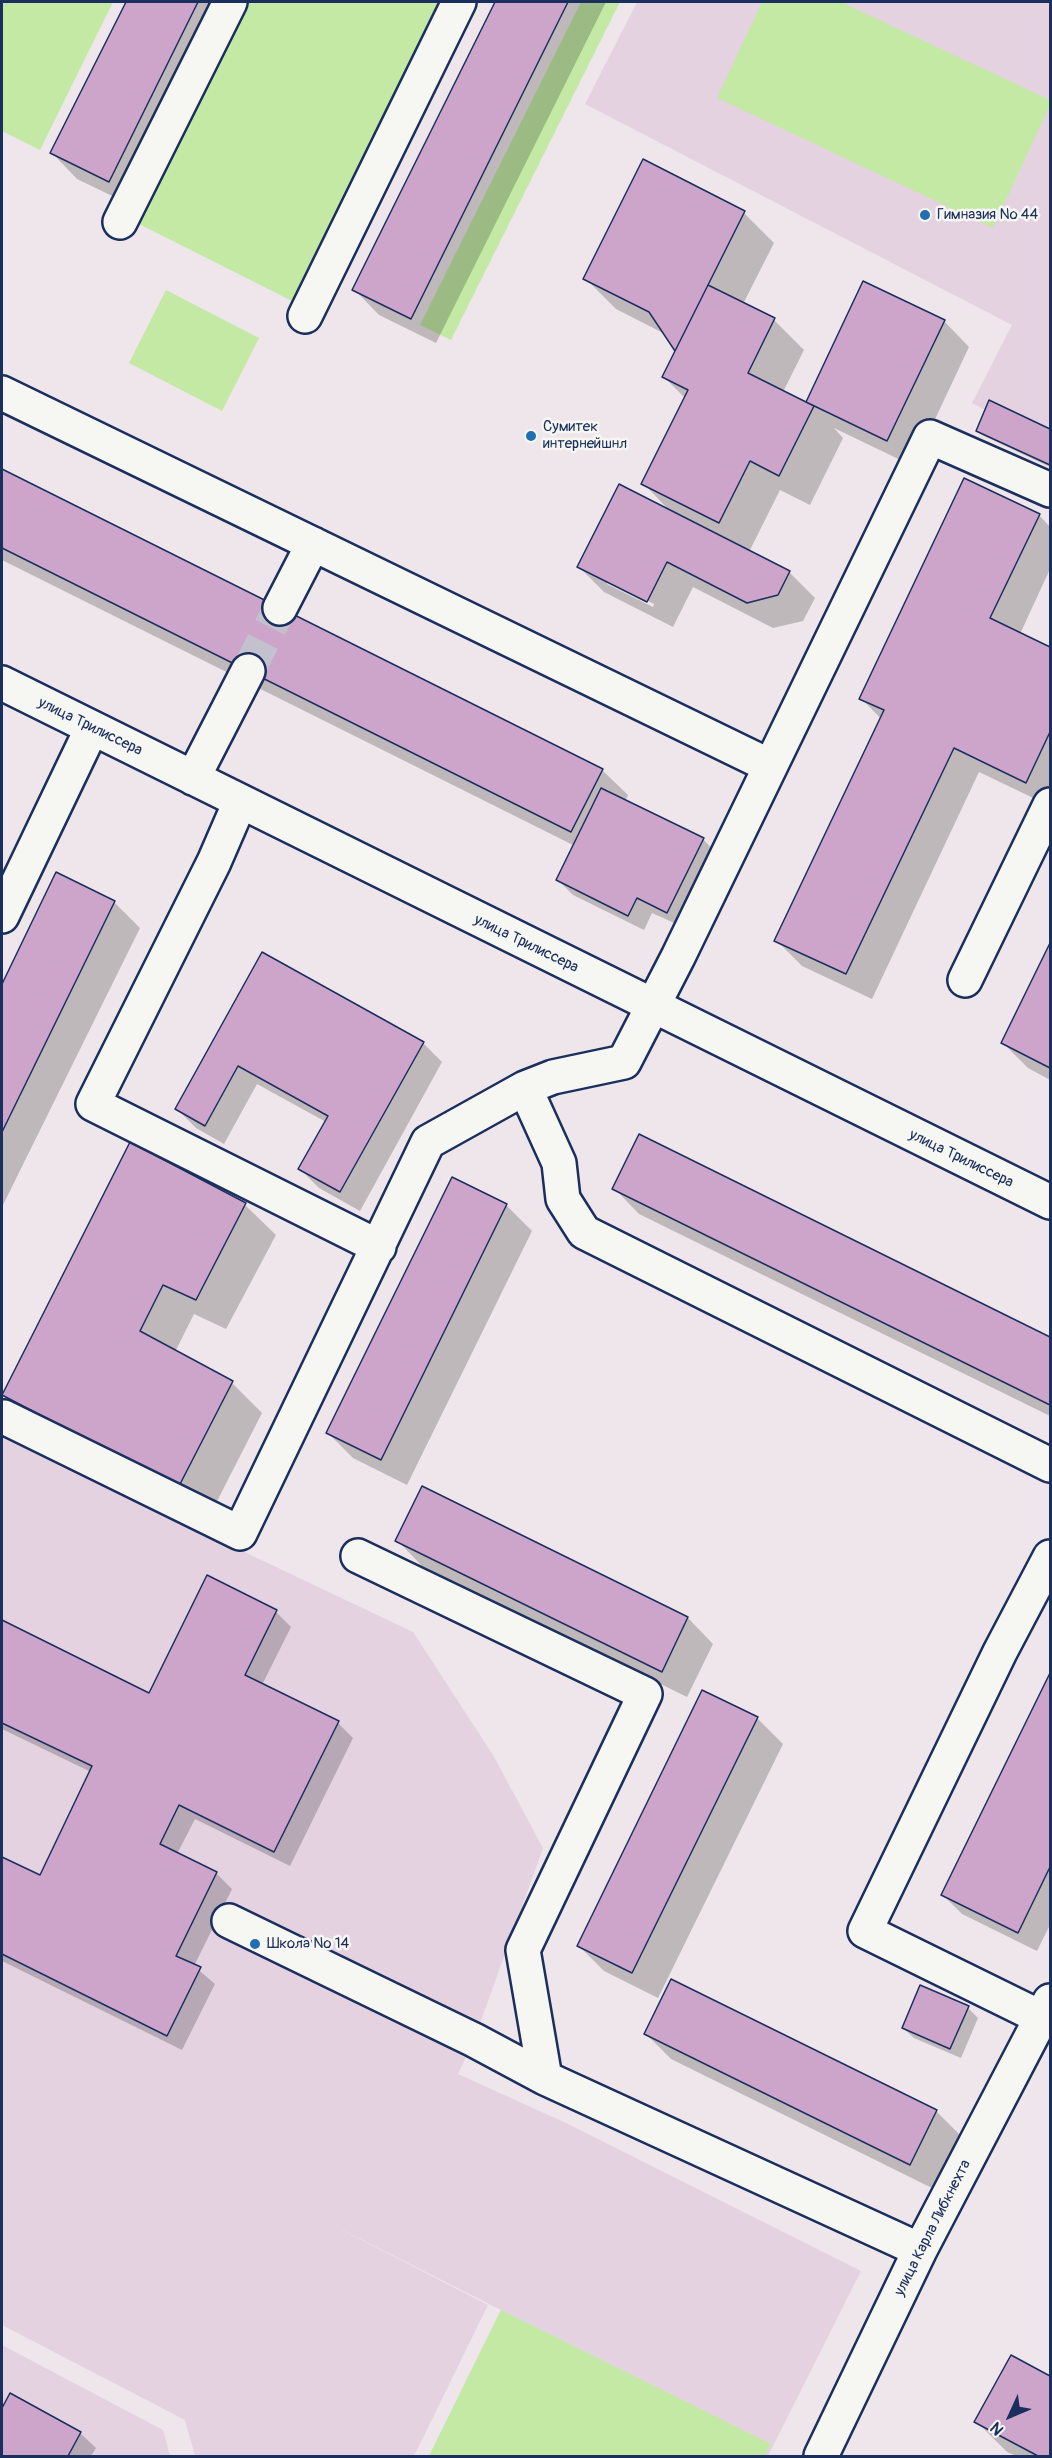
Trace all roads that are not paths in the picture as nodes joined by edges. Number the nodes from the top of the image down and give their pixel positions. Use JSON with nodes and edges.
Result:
{"nodes":[{"id":1,"x":231,"y":2,"type":"edge"},
{"id":2,"x":459,"y":2,"type":"edge"},
{"id":3,"x":120,"y":222,"type":"dead end"},
{"id":4,"x":305,"y":316,"type":"dead end"},
{"id":5,"x":2,"y":393,"type":"edge"},
{"id":6,"x":1050,"y":490,"type":"edge"},
{"id":7,"x":313,"y":544,"type":"junction"},
{"id":8,"x":280,"y":608,"type":"tunnel mouth"},
{"id":9,"x":248,"y":671,"type":"tunnel mouth"},
{"id":10,"x":2,"y":683,"type":"edge"},
{"id":11,"x":92,"y":728,"type":"junction"},
{"id":12,"x":770,"y":766,"type":"junction"},
{"id":13,"x":193,"y":778,"type":"junction"},
{"id":14,"x":240,"y":802,"type":"junction"},
{"id":15,"x":1050,"y":805,"type":"edge"},
{"id":16,"x":2,"y":916,"type":"edge"},
{"id":17,"x":965,"y":980,"type":"dead end"},
{"id":18,"x":654,"y":1007,"type":"junction"},
{"id":19,"x":525,"y":1088,"type":"junction"},
{"id":20,"x":1050,"y":1203,"type":"edge"},
{"id":21,"x":380,"y":1247,"type":"junction"},
{"id":22,"x":4,"y":1417,"type":"dead end"},
{"id":23,"x":1050,"y":1465,"type":"edge"},
{"id":24,"x":358,"y":1556,"type":"dead end"},
{"id":25,"x":1050,"y":1557,"type":"edge"},
{"id":26,"x":229,"y":1921,"type":"dead end"},
{"id":27,"x":1046,"y":2010,"type":"edge"},
{"id":28,"x":545,"y":2078,"type":"junction"},
{"id":29,"x":920,"y":2250,"type":"junction"},
{"id":30,"x":821,"y":2457,"type":"edge"}],
"edges":[{"from":1,"to":3,"type":"street"},
{"from":2,"to":4,"type":"street"},
{"from":5,"to":7,"type":"street"},
{"from":6,"to":12,"type":"street"},
{"from":7,"to":8,"type":"street"},
{"from":7,"to":12,"type":"street"},
{"from":9,"to":13,"type":"street"},
{"from":10,"to":11,"type":"street","name":"улица Трилиссера"},
{"from":11,"to":13,"type":"street","name":"улица Трилиссера"},
{"from":11,"to":16,"type":"street"},
{"from":12,"to":18,"type":"street"},
{"from":13,"to":14,"type":"street","name":"улица Трилиссера"},
{"from":14,"to":18,"type":"street","name":"улица Трилиссера"},
{"from":14,"to":21,"type":"street"},
{"from":15,"to":17,"type":"street"},
{"from":18,"to":19,"type":"street"},
{"from":18,"to":20,"type":"street","name":"улица Трилиссера"},
{"from":19,"to":21,"type":"street"},
{"from":19,"to":23,"type":"street"},
{"from":21,"to":22,"type":"street"},
{"from":24,"to":28,"type":"street"},
{"from":25,"to":27,"type":"street"},
{"from":26,"to":28,"type":"street"},
{"from":27,"to":29,"type":"street","name":"улица Карла Либкнехта"},
{"from":28,"to":29,"type":"street"},
{"from":29,"to":30,"type":"street","name":"улица Карла Либкнехта"}]}
